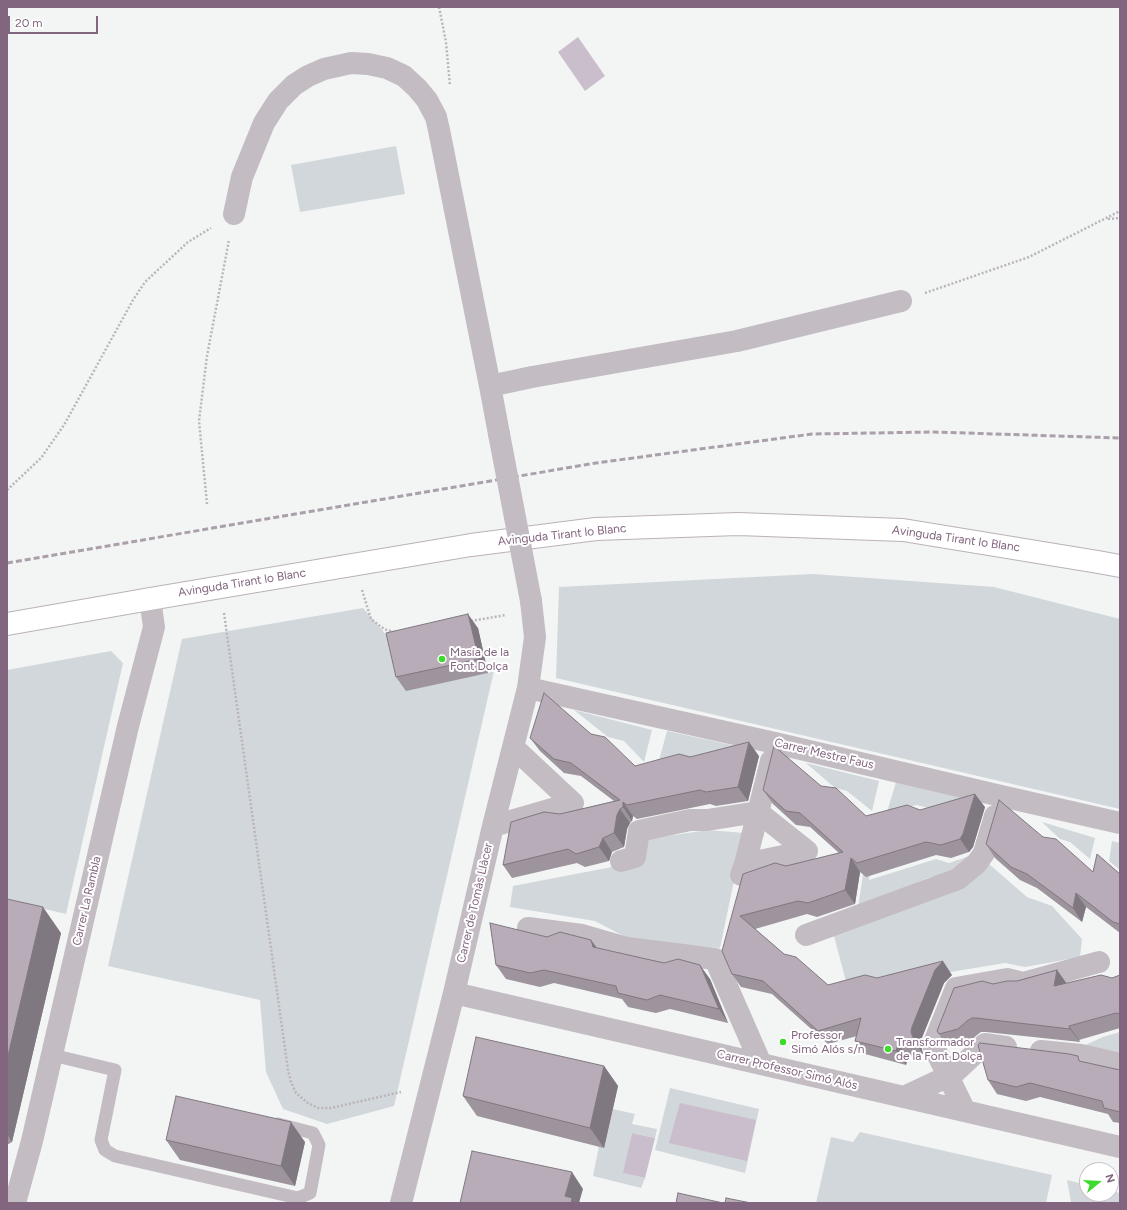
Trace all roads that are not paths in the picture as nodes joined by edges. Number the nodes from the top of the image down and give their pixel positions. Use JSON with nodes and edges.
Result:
{"nodes":[{"id":1,"x":234,"y":214,"type":"road end"},
{"id":2,"x":901,"y":302,"type":"road end"},
{"id":3,"x":490,"y":386,"type":"junction"},
{"id":4,"x":1120,"y":566,"type":"edge"},
{"id":5,"x":150,"y":599,"type":"junction"},
{"id":6,"x":7,"y":624,"type":"edge"},
{"id":7,"x":528,"y":688,"type":"junction"},
{"id":8,"x":776,"y":743,"type":"junction"},
{"id":9,"x":512,"y":747,"type":"junction"},
{"id":10,"x":1001,"y":796,"type":"junction"},
{"id":11,"x":758,"y":812,"type":"junction"},
{"id":12,"x":1120,"y":822,"type":"edge"},
{"id":13,"x":493,"y":826,"type":"junction"},
{"id":14,"x":620,"y":861,"type":"dead end"},
{"id":15,"x":528,"y":928,"type":"dead end"},
{"id":16,"x":806,"y":935,"type":"dead end"},
{"id":17,"x":1100,"y":962,"type":"dead end"},
{"id":18,"x":454,"y":992,"type":"junction"},
{"id":19,"x":52,"y":1055,"type":"junction"},
{"id":20,"x":761,"y":1064,"type":"junction"},
{"id":21,"x":1120,"y":1064,"type":"edge"},
{"id":22,"x":949,"y":1076,"type":"junction"},
{"id":23,"x":904,"y":1097,"type":"junction"},
{"id":24,"x":965,"y":1111,"type":"junction"},
{"id":25,"x":267,"y":1121,"type":"edge"},
{"id":26,"x":1120,"y":1147,"type":"edge"},
{"id":27,"x":15,"y":1203,"type":"edge"},
{"id":28,"x":401,"y":1203,"type":"edge"}],
"edges":[{"from":1,"to":3,"type":"street","name":"Carrer de Tomàs Llàcer"},
{"from":2,"to":3,"type":"street"},
{"from":3,"to":7,"type":"street","name":"Carrer de Tomàs Llàcer","bridge":true},
{"from":4,"to":5,"type":"street","name":"Avinguda Tirant lo Blanc"},
{"from":5,"to":6,"type":"street","name":"Avinguda Tirant lo Blanc"},
{"from":5,"to":19,"type":"street","name":"Carrer La Rambla"},
{"from":7,"to":8,"type":"street","name":"Carrer Mestre Faus"},
{"from":7,"to":9,"type":"street","name":"Carrer de Tomàs Llàcer"},
{"from":8,"to":10,"type":"street","name":"Carrer Mestre Faus"},
{"from":8,"to":11,"type":"street"},
{"from":9,"to":13,"type":"street","name":"Carrer de Tomàs Llàcer"},
{"from":9,"to":13,"type":"street"},
{"from":10,"to":12,"type":"street","name":"Carrer Mestre Faus"},
{"from":10,"to":16,"type":"street"},
{"from":11,"to":11,"type":"street"},
{"from":11,"to":14,"type":"street"},
{"from":13,"to":18,"type":"street","name":"Carrer de Tomàs Llàcer"},
{"from":15,"to":20,"type":"street"},
{"from":17,"to":22,"type":"street"},
{"from":18,"to":20,"type":"street","name":"Carrer Professor Simó Alós"},
{"from":18,"to":28,"type":"street","name":"Carrer de Tomàs Llàcer"},
{"from":19,"to":25,"type":"lane"},
{"from":19,"to":27,"type":"street","name":"Carrer La Rambla"},
{"from":20,"to":23,"type":"street","name":"Carrer Professor Simó Alós"},
{"from":21,"to":22,"type":"street"},
{"from":22,"to":23,"type":"street"},
{"from":22,"to":24,"type":"street"},
{"from":23,"to":24,"type":"street","name":"Carrer Professor Simó Alós"},
{"from":24,"to":26,"type":"street","name":"Carrer Professor Simó Alós"}]}
